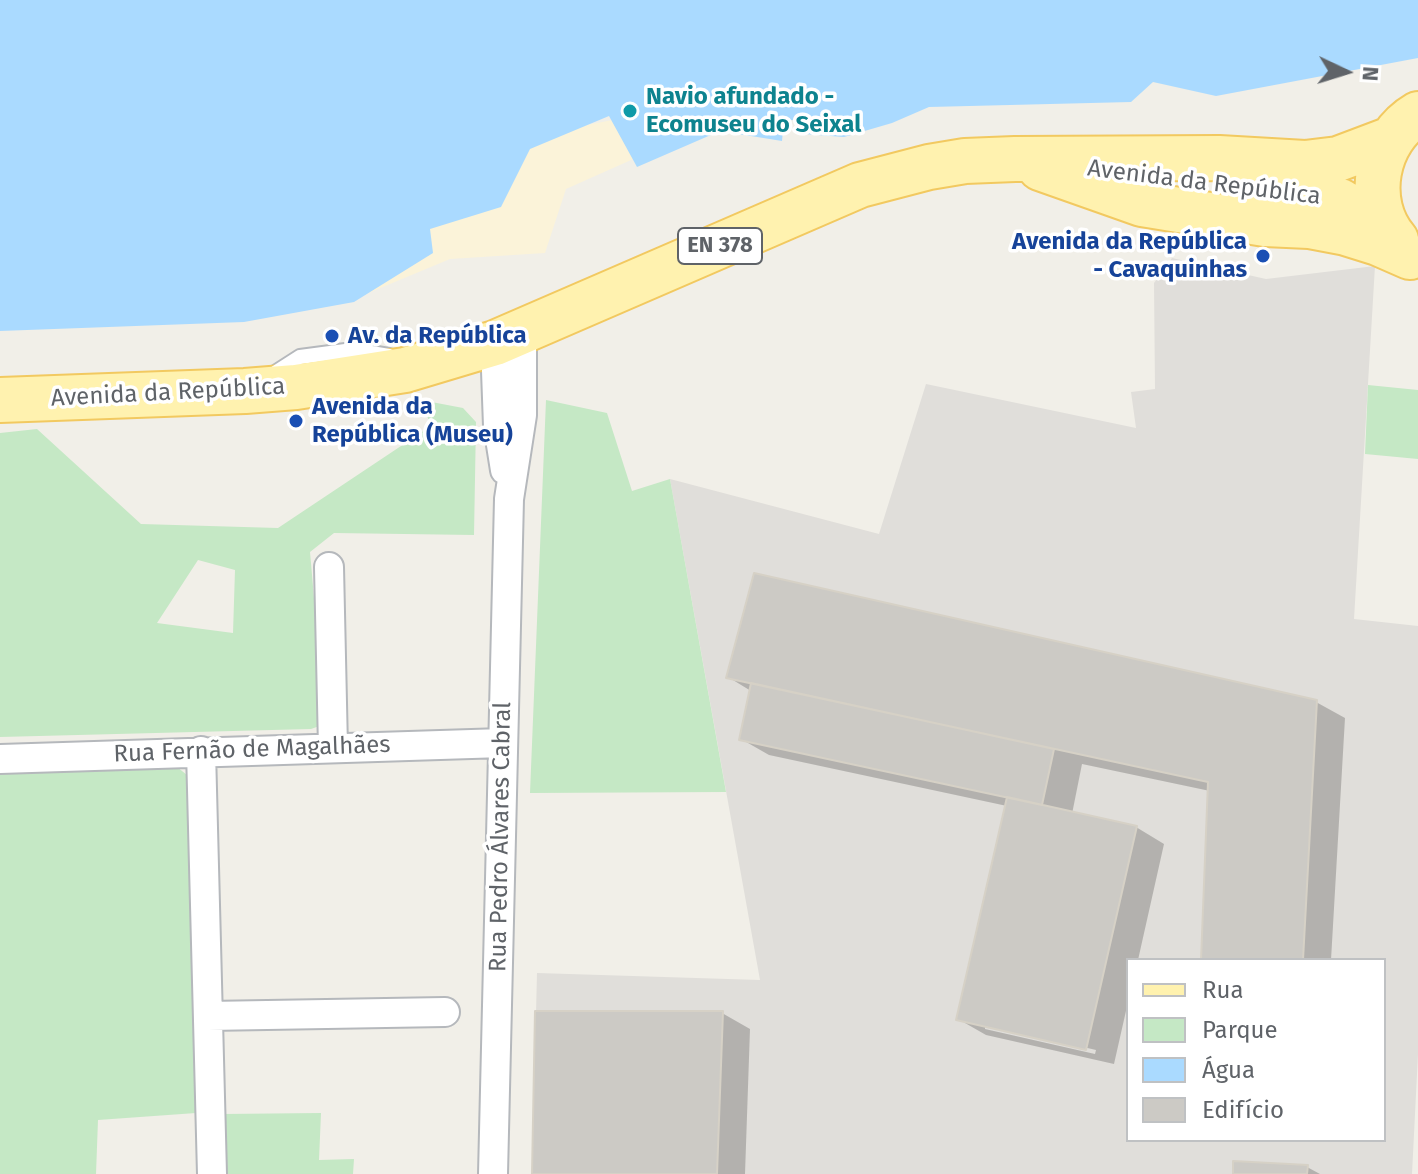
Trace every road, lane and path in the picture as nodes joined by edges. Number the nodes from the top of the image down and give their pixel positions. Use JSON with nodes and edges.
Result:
{"nodes":[{"id":1,"x":1404,"y":127,"type":"edge"},
{"id":2,"x":1015,"y":159,"type":"junction"},
{"id":3,"x":1405,"y":249,"type":"edge"},
{"id":4,"x":509,"y":338,"type":"junction"},
{"id":5,"x":0,"y":400,"type":"edge"},
{"id":6,"x":329,"y":567,"type":"dead end"},
{"id":7,"x":503,"y":743,"type":"junction"},
{"id":8,"x":333,"y":748,"type":"junction"},
{"id":9,"x":201,"y":751,"type":"junction"},
{"id":10,"x":0,"y":759,"type":"edge"},
{"id":11,"x":445,"y":1012,"type":"dead end"},
{"id":12,"x":208,"y":1016,"type":"junction"},
{"id":13,"x":212,"y":1174,"type":"edge"},
{"id":14,"x":493,"y":1174,"type":"edge"}],
"edges":[{"from":1,"to":2,"type":"main road","name":"Avenida da República","number":"EN 378"},
{"from":1,"to":3,"type":"main road","name":"Avenida da República","number":"EN 378"},
{"from":2,"to":3,"type":"main road","number":"EN 378"},
{"from":2,"to":4,"type":"main road","name":"Avenida da República","number":"EN 378"},
{"from":4,"to":5,"type":"main road","name":"Avenida da República","number":"EN 378"},
{"from":4,"to":7,"type":"street","name":"Rua Pedro Álvares Cabral"},
{"from":6,"to":8,"type":"street"},
{"from":7,"to":8,"type":"street","name":"Rua Fernão de Magalhães"},
{"from":7,"to":14,"type":"street","name":"Rua Pedro Álvares Cabral"},
{"from":8,"to":9,"type":"street","name":"Rua Fernão de Magalhães"},
{"from":9,"to":10,"type":"street","name":"Rua Fernão de Magalhães"},
{"from":9,"to":12,"type":"street"},
{"from":11,"to":12,"type":"street"},
{"from":12,"to":13,"type":"street"}]}
